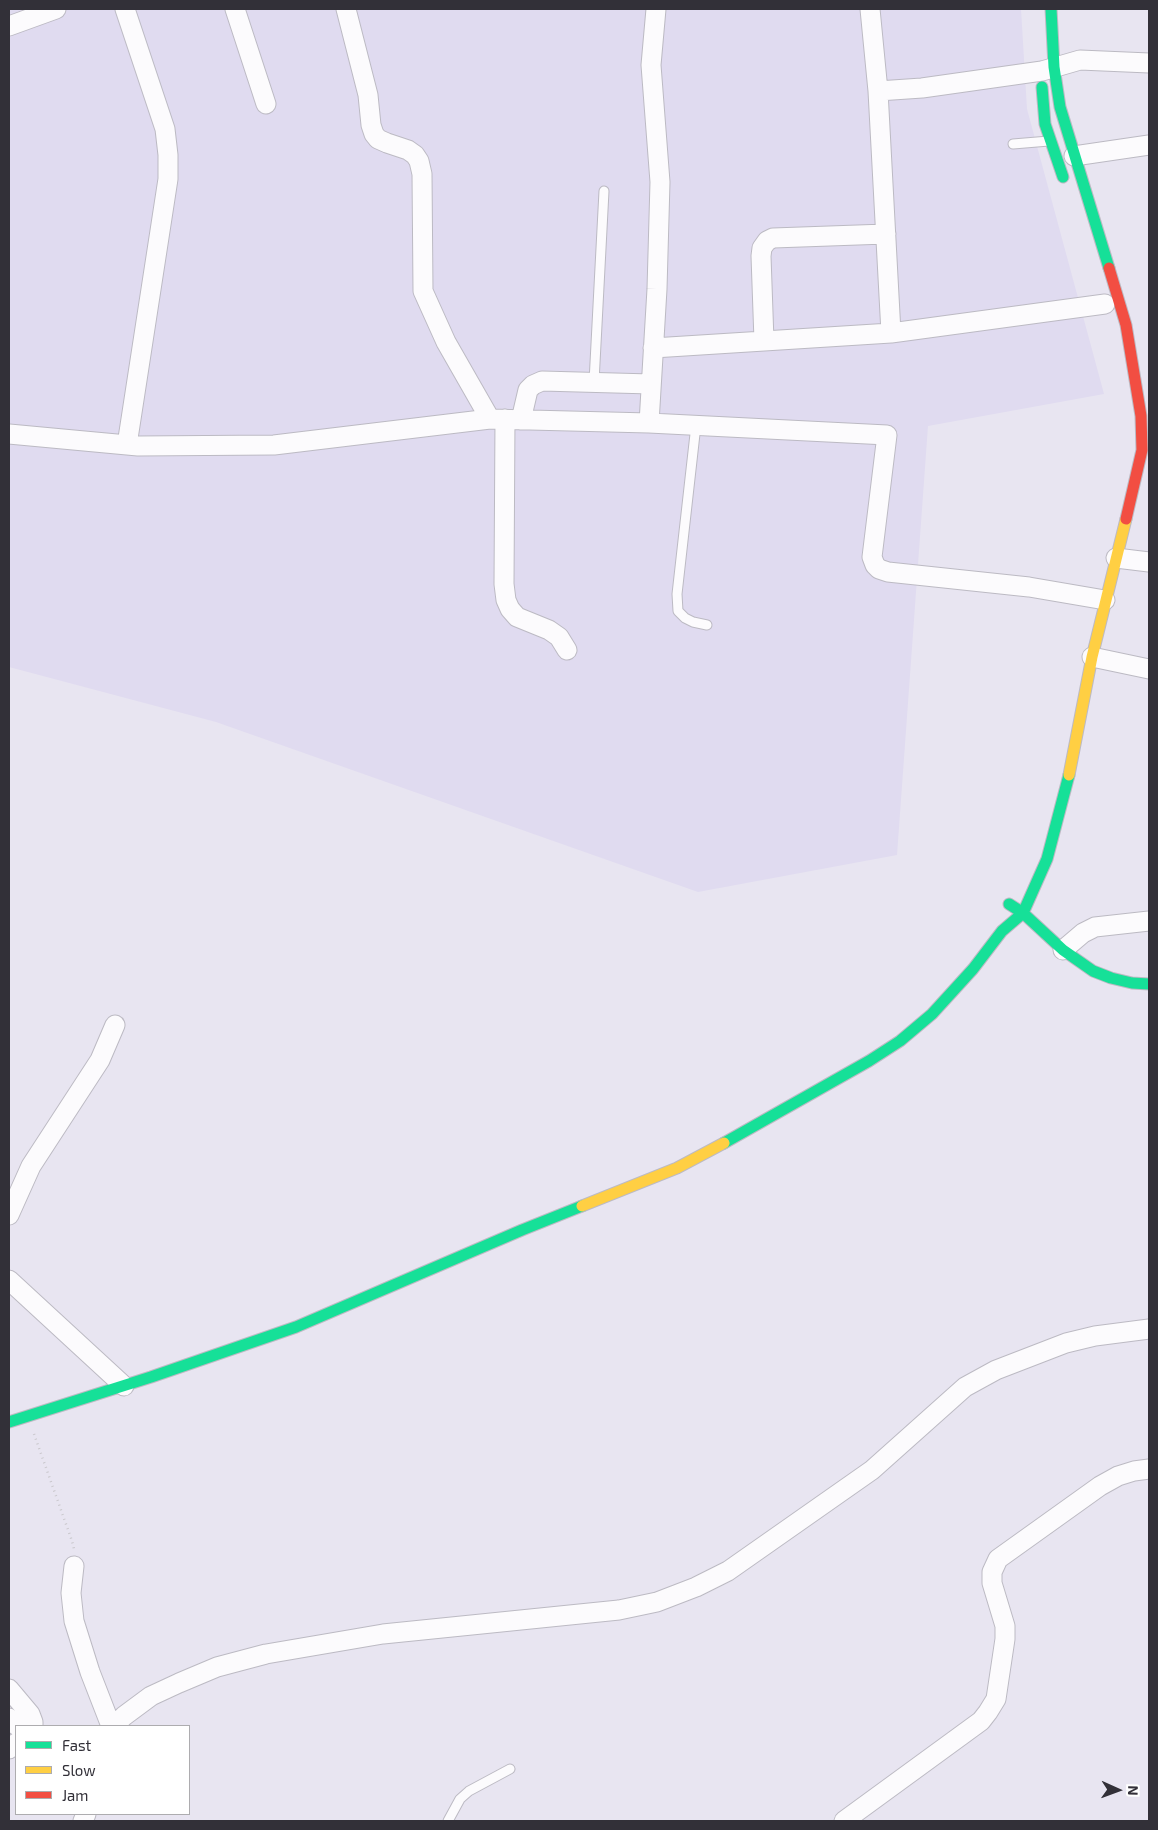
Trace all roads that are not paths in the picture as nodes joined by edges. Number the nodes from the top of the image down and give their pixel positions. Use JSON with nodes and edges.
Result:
{"nodes":[{"id":1,"x":56,"y":9,"type":"edge"},
{"id":2,"x":125,"y":9,"type":"edge"},
{"id":3,"x":235,"y":9,"type":"edge"},
{"id":4,"x":346,"y":9,"type":"edge"},
{"id":5,"x":656,"y":9,"type":"edge"},
{"id":6,"x":870,"y":9,"type":"edge"},
{"id":7,"x":1041,"y":9,"type":"edge"},
{"id":8,"x":1051,"y":9,"type":"edge"},
{"id":9,"x":9,"y":26,"type":"edge"},
{"id":10,"x":1149,"y":64,"type":"edge"},
{"id":11,"x":1048,"y":69,"type":"junction"},
{"id":12,"x":878,"y":91,"type":"junction"},
{"id":13,"x":266,"y":104,"type":"dead end"},
{"id":14,"x":1050,"y":140,"type":"junction"},
{"id":15,"x":1013,"y":144,"type":"dead end"},
{"id":16,"x":1149,"y":145,"type":"edge"},
{"id":17,"x":1074,"y":156,"type":"junction"},
{"id":18,"x":1066,"y":187,"type":"dead end"},
{"id":19,"x":604,"y":190,"type":"dead end"},
{"id":20,"x":886,"y":234,"type":"junction"},
{"id":21,"x":1104,"y":304,"type":"dead end"},
{"id":22,"x":891,"y":333,"type":"junction"},
{"id":23,"x":764,"y":340,"type":"junction"},
{"id":24,"x":654,"y":348,"type":"junction"},
{"id":25,"x":1135,"y":367,"type":"edge"},
{"id":26,"x":594,"y":382,"type":"junction"},
{"id":27,"x":651,"y":384,"type":"junction"},
{"id":28,"x":506,"y":419,"type":"junction"},
{"id":29,"x":649,"y":423,"type":"junction"},
{"id":30,"x":696,"y":425,"type":"junction"},
{"id":31,"x":9,"y":434,"type":"edge"},
{"id":32,"x":127,"y":445,"type":"junction"},
{"id":33,"x":1116,"y":558,"type":"junction"},
{"id":34,"x":1149,"y":562,"type":"edge"},
{"id":35,"x":1095,"y":598,"type":"junction"},
{"id":36,"x":707,"y":625,"type":"dead end"},
{"id":37,"x":566,"y":650,"type":"dead end"},
{"id":38,"x":1092,"y":657,"type":"junction"},
{"id":39,"x":1149,"y":669,"type":"edge"},
{"id":40,"x":1052,"y":797,"type":"dead end"},
{"id":41,"x":1042,"y":832,"type":"dead end"},
{"id":42,"x":1023,"y":913,"type":"junction"},
{"id":43,"x":1149,"y":921,"type":"edge"},
{"id":44,"x":1002,"y":931,"type":"junction"},
{"id":45,"x":1063,"y":950,"type":"junction"},
{"id":46,"x":1149,"y":984,"type":"edge"},
{"id":47,"x":115,"y":1025,"type":"dead end"},
{"id":48,"x":9,"y":1215,"type":"edge"},
{"id":49,"x":9,"y":1282,"type":"edge"},
{"id":50,"x":1149,"y":1329,"type":"edge"},
{"id":51,"x":124,"y":1386,"type":"junction"},
{"id":52,"x":9,"y":1422,"type":"edge"},
{"id":53,"x":1149,"y":1469,"type":"edge"},
{"id":54,"x":74,"y":1566,"type":"road end"},
{"id":55,"x":9,"y":1688,"type":"edge"},
{"id":56,"x":33,"y":1725,"type":"edge"},
{"id":57,"x":113,"y":1725,"type":"edge"},
{"id":58,"x":114,"y":1725,"type":"edge"},
{"id":59,"x":510,"y":1769,"type":"dead end"},
{"id":60,"x":448,"y":1821,"type":"edge"},
{"id":61,"x":844,"y":1821,"type":"edge"}],
"edges":[{"from":1,"to":9,"type":"street"},
{"from":2,"to":32,"type":"street"},
{"from":3,"to":13,"type":"street"},
{"from":4,"to":28,"type":"street"},
{"from":5,"to":24,"type":"street"},
{"from":6,"to":12,"type":"street"},
{"from":7,"to":11,"type":"street"},
{"from":8,"to":11,"type":"street"},
{"from":10,"to":11,"type":"street"},
{"from":11,"to":12,"type":"street"},
{"from":11,"to":14,"type":"street"},
{"from":11,"to":17,"type":"street"},
{"from":12,"to":20,"type":"street"},
{"from":14,"to":15,"type":"lane"},
{"from":14,"to":18,"type":"street"},
{"from":16,"to":17,"type":"street"},
{"from":17,"to":25,"type":"street"},
{"from":19,"to":26,"type":"lane"},
{"from":20,"to":22,"type":"street"},
{"from":20,"to":23,"type":"street"},
{"from":21,"to":22,"type":"street"},
{"from":22,"to":23,"type":"street"},
{"from":23,"to":24,"type":"street"},
{"from":24,"to":27,"type":"street"},
{"from":25,"to":33,"type":"street"},
{"from":26,"to":27,"type":"street"},
{"from":26,"to":28,"type":"street"},
{"from":27,"to":29,"type":"street"},
{"from":28,"to":29,"type":"street"},
{"from":28,"to":32,"type":"street"},
{"from":28,"to":37,"type":"street"},
{"from":29,"to":30,"type":"street"},
{"from":30,"to":35,"type":"street"},
{"from":30,"to":36,"type":"lane"},
{"from":31,"to":32,"type":"street"},
{"from":33,"to":34,"type":"street"},
{"from":33,"to":35,"type":"street"},
{"from":35,"to":38,"type":"street"},
{"from":38,"to":39,"type":"street"},
{"from":38,"to":42,"type":"street"},
{"from":40,"to":41,"type":"street"},
{"from":42,"to":44,"type":"street"},
{"from":42,"to":44,"type":"street"},
{"from":42,"to":45,"type":"street"},
{"from":43,"to":45,"type":"street"},
{"from":44,"to":51,"type":"street"},
{"from":45,"to":46,"type":"street"},
{"from":47,"to":48,"type":"street"},
{"from":49,"to":51,"type":"street"},
{"from":50,"to":58,"type":"street"},
{"from":51,"to":52,"type":"street"},
{"from":53,"to":61,"type":"street"},
{"from":54,"to":57,"type":"street"},
{"from":55,"to":56,"type":"street"},
{"from":59,"to":60,"type":"lane"}]}
